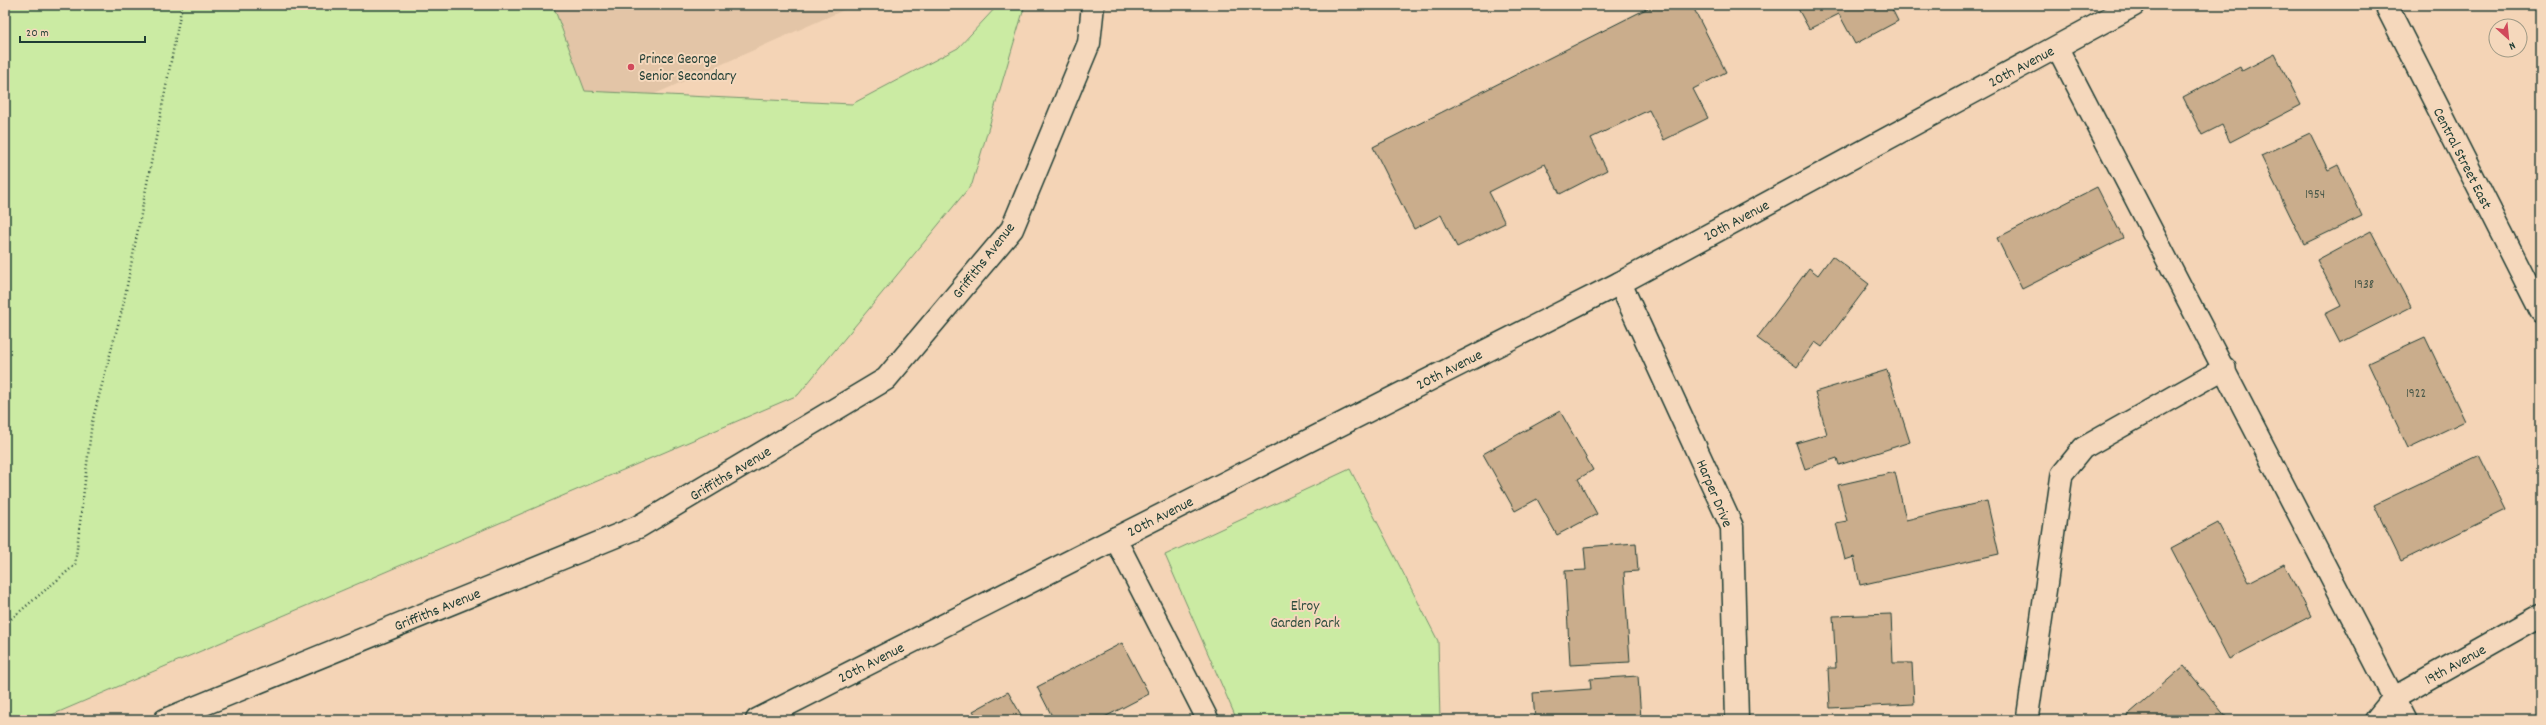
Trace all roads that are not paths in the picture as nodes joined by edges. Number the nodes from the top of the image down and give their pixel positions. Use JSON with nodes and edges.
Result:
{"nodes":[{"id":1,"x":1094,"y":5,"type":"edge"},
{"id":2,"x":2134,"y":5,"type":"edge"},
{"id":3,"x":2386,"y":5,"type":"edge"},
{"id":4,"x":2057,"y":47,"type":"junction"},
{"id":5,"x":1620,"y":283,"type":"junction"},
{"id":6,"x":2541,"y":311,"type":"edge"},
{"id":7,"x":2224,"y":368,"type":"junction"},
{"id":8,"x":1115,"y":538,"type":"junction"},
{"id":9,"x":2541,"y":615,"type":"edge"},
{"id":10,"x":2394,"y":698,"type":"junction"},
{"id":11,"x":165,"y":720,"type":"edge"},
{"id":12,"x":756,"y":720,"type":"edge"},
{"id":13,"x":1208,"y":720,"type":"edge"},
{"id":14,"x":1737,"y":720,"type":"edge"},
{"id":15,"x":2027,"y":720,"type":"edge"},
{"id":16,"x":2376,"y":720,"type":"edge"},
{"id":17,"x":2405,"y":720,"type":"edge"}],
"edges":[{"from":1,"to":11,"type":"street","name":"Griffiths Avenue"},
{"from":2,"to":4,"type":"street","name":"20th Avenue"},
{"from":3,"to":6,"type":"street","name":"Central Street East"},
{"from":4,"to":5,"type":"street","name":"20th Avenue"},
{"from":4,"to":7,"type":"lane"},
{"from":5,"to":8,"type":"street","name":"20th Avenue"},
{"from":5,"to":14,"type":"street","name":"Harper Drive"},
{"from":7,"to":10,"type":"lane"},
{"from":7,"to":15,"type":"lane"},
{"from":8,"to":12,"type":"street","name":"20th Avenue"},
{"from":8,"to":13,"type":"lane"},
{"from":9,"to":10,"type":"street","name":"19th Avenue"},
{"from":10,"to":16,"type":"street","name":"19th Avenue"},
{"from":10,"to":17,"type":"lane"}]}
